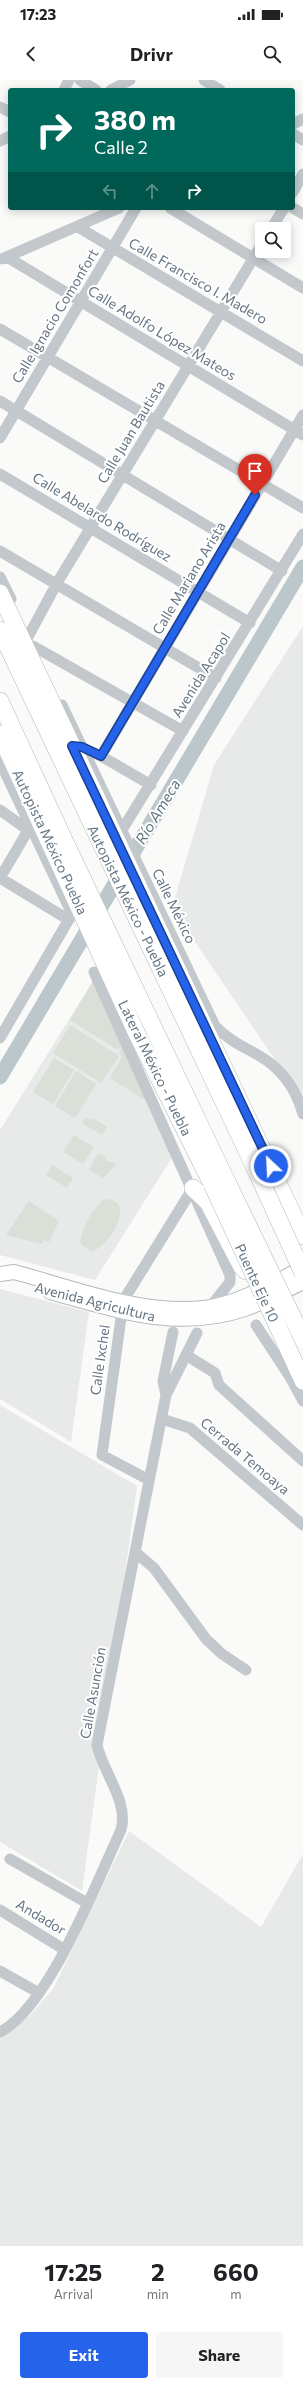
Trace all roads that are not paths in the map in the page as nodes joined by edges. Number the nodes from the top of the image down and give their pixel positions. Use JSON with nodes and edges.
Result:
{"nodes":[{"id":1,"x":80,"y":80,"type":"edge"},
{"id":2,"x":130,"y":80,"type":"edge"},
{"id":3,"x":204,"y":80,"type":"edge"},
{"id":4,"x":93,"y":88,"type":"edge"},
{"id":5,"x":115,"y":88,"type":"edge"},
{"id":6,"x":217,"y":88,"type":"edge"},
{"id":7,"x":303,"y":174,"type":"edge"},
{"id":8,"x":295,"y":188,"type":"edge"},
{"id":9,"x":115,"y":210,"type":"edge"},
{"id":10,"x":135,"y":210,"type":"edge"},
{"id":11,"x":173,"y":210,"type":"edge"},
{"id":12,"x":283,"y":210,"type":"edge"},
{"id":13,"x":275,"y":222,"type":"edge"},
{"id":14,"x":78,"y":227,"type":"junction"},
{"id":15,"x":113,"y":248,"type":"junction"},
{"id":16,"x":255,"y":256,"type":"edge"},
{"id":17,"x":3,"y":259,"type":"edge"},
{"id":18,"x":253,"y":259,"type":"junction"},
{"id":19,"x":303,"y":288,"type":"edge"},
{"id":20,"x":81,"y":302,"type":"junction"},
{"id":21,"x":221,"y":311,"type":"junction"},
{"id":22,"x":0,"y":329,"type":"edge"},
{"id":23,"x":48,"y":357,"type":"junction"},
{"id":24,"x":303,"y":361,"type":"edge"},
{"id":25,"x":188,"y":366,"type":"junction"},
{"id":26,"x":0,"y":401,"type":"edge"},
{"id":27,"x":16,"y":411,"type":"junction"},
{"id":28,"x":303,"y":415,"type":"edge"},
{"id":29,"x":156,"y":421,"type":"junction"},
{"id":30,"x":298,"y":432,"type":"edge"},
{"id":31,"x":0,"y":438,"type":"edge"},
{"id":32,"x":0,"y":474,"type":"edge"},
{"id":33,"x":123,"y":475,"type":"junction"},
{"id":34,"x":262,"y":484,"type":"junction"},
{"id":35,"x":303,"y":508,"type":"edge"},
{"id":36,"x":91,"y":528,"type":"junction"},
{"id":37,"x":303,"y":534,"type":"edge"},
{"id":38,"x":229,"y":539,"type":"junction"},
{"id":39,"x":0,"y":551,"type":"edge"},
{"id":40,"x":282,"y":571,"type":"junction"},
{"id":41,"x":0,"y":577,"type":"edge"},
{"id":42,"x":57,"y":583,"type":"junction"},
{"id":43,"x":198,"y":592,"type":"junction"},
{"id":44,"x":0,"y":593,"type":"edge"},
{"id":45,"x":250,"y":623,"type":"junction"},
{"id":46,"x":0,"y":630,"type":"edge"},
{"id":47,"x":30,"y":641,"type":"junction"},
{"id":48,"x":165,"y":648,"type":"junction"},
{"id":49,"x":216,"y":678,"type":"junction"},
{"id":50,"x":0,"y":701,"type":"edge"},
{"id":51,"x":133,"y":701,"type":"junction"},
{"id":52,"x":183,"y":731,"type":"junction"},
{"id":53,"x":0,"y":734,"type":"edge"},
{"id":54,"x":77,"y":746,"type":"junction"},
{"id":55,"x":101,"y":756,"type":"junction"},
{"id":56,"x":0,"y":762,"type":"edge"},
{"id":57,"x":151,"y":785,"type":"junction"},
{"id":58,"x":0,"y":810,"type":"edge"},
{"id":59,"x":29,"y":828,"type":"junction"},
{"id":60,"x":120,"y":833,"type":"junction"},
{"id":61,"x":0,"y":878,"type":"edge"},
{"id":62,"x":142,"y":883,"type":"junction"},
{"id":63,"x":71,"y":917,"type":"junction"},
{"id":64,"x":101,"y":951,"type":"joint"},
{"id":65,"x":94,"y":972,"type":"dead end"},
{"id":66,"x":4,"y":1024,"type":"edge"},
{"id":67,"x":0,"y":1038,"type":"edge"},
{"id":68,"x":303,"y":1114,"type":"edge"},
{"id":69,"x":264,"y":1169,"type":"junction"},
{"id":70,"x":220,"y":1183,"type":"junction"},
{"id":71,"x":193,"y":1188,"type":"junction"},
{"id":72,"x":303,"y":1236,"type":"edge"},
{"id":73,"x":303,"y":1268,"type":"edge"},
{"id":74,"x":303,"y":1273,"type":"edge"},
{"id":75,"x":2,"y":1274,"type":"edge"},
{"id":76,"x":257,"y":1281,"type":"junction"},
{"id":77,"x":303,"y":1282,"type":"edge"},
{"id":78,"x":123,"y":1306,"type":"junction"},
{"id":79,"x":211,"y":1306,"type":"junction"},
{"id":80,"x":256,"y":1325,"type":"dead end"},
{"id":81,"x":174,"y":1332,"type":"dead end"},
{"id":82,"x":197,"y":1334,"type":"dead end"},
{"id":83,"x":303,"y":1339,"type":"edge"},
{"id":84,"x":186,"y":1355,"type":"junction"},
{"id":85,"x":303,"y":1381,"type":"edge"},
{"id":86,"x":166,"y":1395,"type":"junction"},
{"id":87,"x":303,"y":1401,"type":"edge"},
{"id":88,"x":162,"y":1419,"type":"junction"},
{"id":89,"x":303,"y":1461,"type":"edge"},
{"id":90,"x":149,"y":1480,"type":"junction"},
{"id":91,"x":303,"y":1525,"type":"edge"},
{"id":92,"x":135,"y":1552,"type":"junction"},
{"id":93,"x":246,"y":1670,"type":"dead end"},
{"id":94,"x":10,"y":1859,"type":"dead end"},
{"id":95,"x":87,"y":1903,"type":"junction"},
{"id":96,"x":0,"y":1910,"type":"edge"},
{"id":97,"x":65,"y":1950,"type":"junction"},
{"id":98,"x":0,"y":1971,"type":"edge"},
{"id":99,"x":39,"y":1993,"type":"junction"},
{"id":100,"x":1,"y":2030,"type":"edge"}],
"edges":[{"from":1,"to":4,"type":"street"},
{"from":2,"to":5,"type":"street"},
{"from":3,"to":6,"type":"street"},
{"from":7,"to":8,"type":"street"},
{"from":9,"to":14,"type":"street"},
{"from":10,"to":15,"type":"street","name":"Calle Ignacio Comonfort"},
{"from":11,"to":18,"type":"street"},
{"from":12,"to":13,"type":"street"},
{"from":14,"to":15,"type":"street","name":"Calle Francisco I. Madero"},
{"from":14,"to":17,"type":"street"},
{"from":15,"to":20,"type":"street","name":"Calle Ignacio Comonfort"},
{"from":15,"to":21,"type":"street","name":"Calle Francisco I. Madero"},
{"from":16,"to":18,"type":"street","name":"Calle Juan Bautista"},
{"from":17,"to":20,"type":"street","name":"Calle Adolfo López Mateos"},
{"from":18,"to":19,"type":"street"},
{"from":18,"to":21,"type":"street","name":"Calle Juan Bautista"},
{"from":20,"to":23,"type":"street","name":"Calle Ignacio Comonfort"},
{"from":20,"to":25,"type":"street","name":"Calle Adolfo López Mateos"},
{"from":21,"to":24,"type":"street","name":"Calle Francisco I. Madero"},
{"from":21,"to":25,"type":"street","name":"Calle Juan Bautista"},
{"from":22,"to":23,"type":"street"},
{"from":23,"to":27,"type":"street","name":"Calle Ignacio Comonfort"},
{"from":23,"to":29,"type":"street"},
{"from":25,"to":29,"type":"street","name":"Calle Juan Bautista"},
{"from":25,"to":30,"type":"street","name":"Calle Adolfo López Mateos"},
{"from":26,"to":27,"type":"street"},
{"from":27,"to":31,"type":"street","name":"Calle Ignacio Comonfort"},
{"from":27,"to":33,"type":"street"},
{"from":28,"to":30,"type":"street","name":"Calle Mariano Arista"},
{"from":29,"to":33,"type":"street","name":"Calle Juan Bautista"},
{"from":29,"to":34,"type":"street"},
{"from":30,"to":34,"type":"street","name":"Calle Mariano Arista"},
{"from":32,"to":36,"type":"street","name":"Calle Abelardo Rodríguez"},
{"from":33,"to":36,"type":"street","name":"Calle Juan Bautista"},
{"from":33,"to":38,"type":"street"},
{"from":34,"to":35,"type":"street"},
{"from":34,"to":38,"type":"street","name":"Calle Mariano Arista"},
{"from":36,"to":42,"type":"street","name":"Calle Juan Bautista"},
{"from":36,"to":43,"type":"street","name":"Calle Abelardo Rodríguez"},
{"from":37,"to":40,"type":"street","name":"Avenida Acapol"},
{"from":38,"to":40,"type":"street"},
{"from":38,"to":43,"type":"street","name":"Calle Mariano Arista"},
{"from":39,"to":42,"type":"street"},
{"from":40,"to":45,"type":"street","name":"Avenida Acapol"},
{"from":41,"to":47,"type":"street"},
{"from":42,"to":47,"type":"street","name":"Calle Juan Bautista"},
{"from":42,"to":48,"type":"street"},
{"from":43,"to":45,"type":"street","name":"Calle Abelardo Rodríguez"},
{"from":43,"to":48,"type":"street","name":"Calle Mariano Arista"},
{"from":44,"to":54,"type":"highway"},
{"from":45,"to":49,"type":"street","name":"Avenida Acapol"},
{"from":46,"to":69,"type":"highway","name":"Autopista México - Puebla"},
{"from":47,"to":51,"type":"street"},
{"from":47,"to":54,"type":"street"},
{"from":48,"to":49,"type":"street"},
{"from":48,"to":51,"type":"street","name":"Calle Mariano Arista"},
{"from":49,"to":52,"type":"street","name":"Avenida Acapol"},
{"from":50,"to":70,"type":"highway"},
{"from":51,"to":52,"type":"street"},
{"from":51,"to":55,"type":"street","name":"Calle Mariano Arista"},
{"from":52,"to":57,"type":"street","name":"Avenida Acapol"},
{"from":53,"to":64,"type":"highway","name":"Autopista México Puebla"},
{"from":54,"to":55,"type":"street"},
{"from":54,"to":60,"type":"highway"},
{"from":54,"to":60,"type":"street"},
{"from":55,"to":57,"type":"street"},
{"from":56,"to":59,"type":"street","name":"Autopista México Puebla"},
{"from":57,"to":60,"type":"street","name":"Avenida Acapol"},
{"from":58,"to":59,"type":"street"},
{"from":59,"to":61,"type":"street"},
{"from":59,"to":63,"type":"street","name":"Autopista México Puebla"},
{"from":60,"to":62,"type":"highway"},
{"from":61,"to":63,"type":"street"},
{"from":62,"to":68,"type":"street","name":"Calle México"},
{"from":62,"to":69,"type":"highway"},
{"from":63,"to":66,"type":"street"},
{"from":64,"to":70,"type":"highway","name":"Lateral México - Puebla"},
{"from":65,"to":71,"type":"street"},
{"from":66,"to":67,"type":"street"},
{"from":69,"to":72,"type":"highway"},
{"from":69,"to":74,"type":"highway","bridge":true},
{"from":70,"to":76,"type":"highway","name":"Puente Eje 10","bridge":true},
{"from":70,"to":83,"type":"highway","name":"Puente Eje 10","bridge":true},
{"from":71,"to":76,"type":"highway"},
{"from":71,"to":78,"type":"street","name":"Calle Ixchel"},
{"from":71,"to":79,"type":"street"},
{"from":73,"to":79,"type":"main road","name":"Avenida Agricultura"},
{"from":75,"to":78,"type":"main road","name":"Avenida Agricultura"},
{"from":76,"to":85,"type":"highway","name":"Puente Eje 10","bridge":true},
{"from":77,"to":78,"type":"main road","name":"Avenida Agricultura"},
{"from":78,"to":79,"type":"main road","name":"Avenida Agricultura"},
{"from":78,"to":90,"type":"street","name":"Calle Ixchel"},
{"from":80,"to":87,"type":"street"},
{"from":81,"to":86,"type":"street","name":"Calle Asunción"},
{"from":82,"to":84,"type":"street","name":"Calle Asunción"},
{"from":84,"to":86,"type":"street","name":"Calle Asunción"},
{"from":84,"to":89,"type":"street"},
{"from":86,"to":88,"type":"street","name":"Calle Asunción"},
{"from":88,"to":90,"type":"street","name":"Calle Asunción"},
{"from":88,"to":91,"type":"street","name":"Cerrada Temoaya"},
{"from":90,"to":92,"type":"street","name":"Calle Asunción"},
{"from":92,"to":93,"type":"street"},
{"from":92,"to":95,"type":"street","name":"Calle Asunción"},
{"from":94,"to":95,"type":"street"},
{"from":95,"to":97,"type":"street","name":"Calle Asunción"},
{"from":96,"to":97,"type":"street","name":"Andador"},
{"from":97,"to":99,"type":"street","name":"Calle Asunción"},
{"from":98,"to":99,"type":"street"},
{"from":99,"to":100,"type":"street","name":"Calle Asunción"}]}
